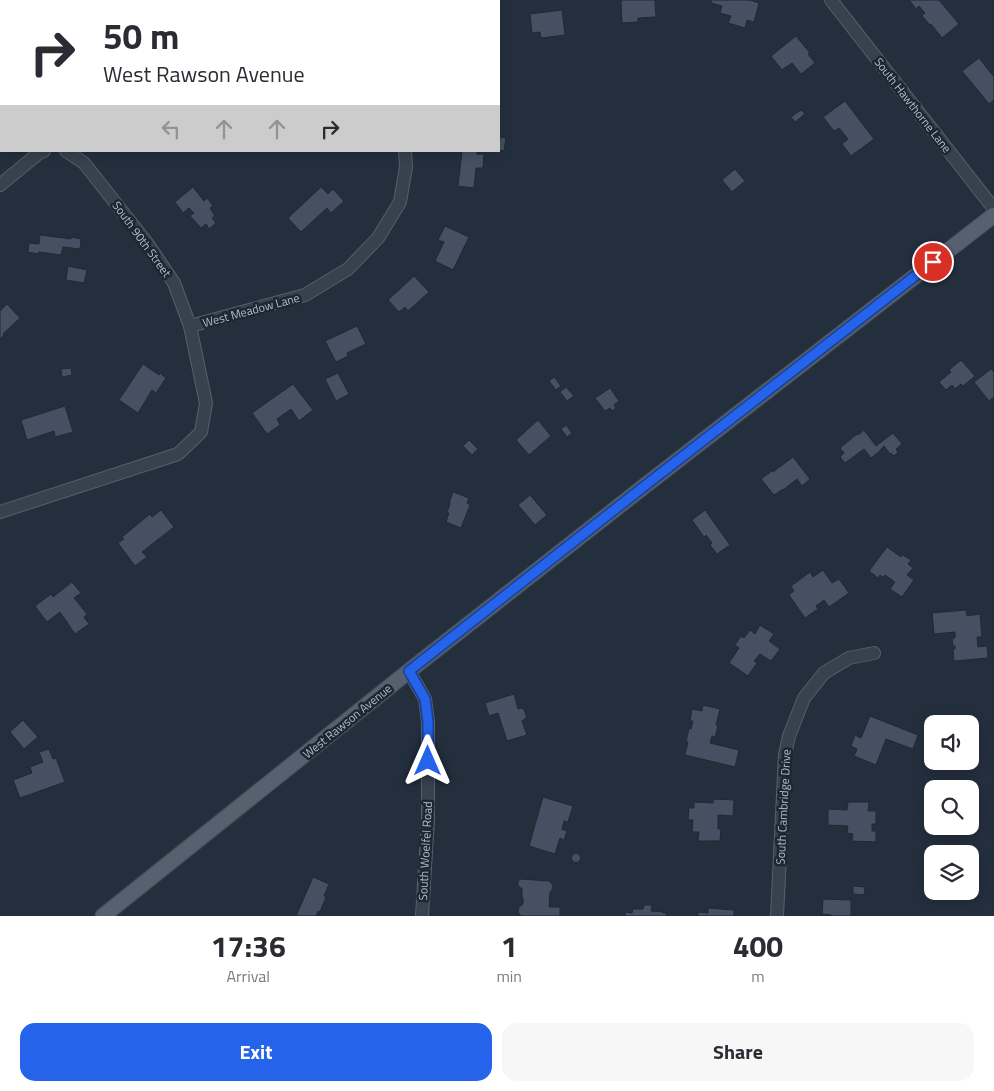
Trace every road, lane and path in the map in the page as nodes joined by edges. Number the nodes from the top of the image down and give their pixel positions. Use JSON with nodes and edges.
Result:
{"nodes":[{"id":1,"x":831,"y":0,"type":"edge"},
{"id":2,"x":42,"y":152,"type":"edge"},
{"id":3,"x":68,"y":152,"type":"edge"},
{"id":4,"x":405,"y":152,"type":"edge"},
{"id":5,"x":0,"y":185,"type":"edge"},
{"id":6,"x":994,"y":209,"type":"edge"},
{"id":7,"x":994,"y":215,"type":"edge"},
{"id":8,"x":190,"y":326,"type":"junction"},
{"id":9,"x":0,"y":512,"type":"edge"},
{"id":10,"x":874,"y":653,"type":"dead end"},
{"id":11,"x":409,"y":671,"type":"junction"},
{"id":12,"x":103,"y":916,"type":"edge"},
{"id":13,"x":422,"y":916,"type":"edge"},
{"id":14,"x":777,"y":916,"type":"edge"}],
"edges":[{"from":1,"to":6,"type":"street","name":"South Hawthorne Lane"},
{"from":2,"to":5,"type":"street"},
{"from":3,"to":8,"type":"street","name":"South 90th Street"},
{"from":4,"to":8,"type":"street","name":"West Meadow Lane"},
{"from":7,"to":11,"type":"main road","name":"West Rawson Avenue"},
{"from":8,"to":9,"type":"street","name":"South 90th Street"},
{"from":10,"to":14,"type":"street","name":"South Cambridge Drive"},
{"from":11,"to":12,"type":"main road","name":"West Rawson Avenue"},
{"from":11,"to":13,"type":"street","name":"South Woelfel Road"}]}
